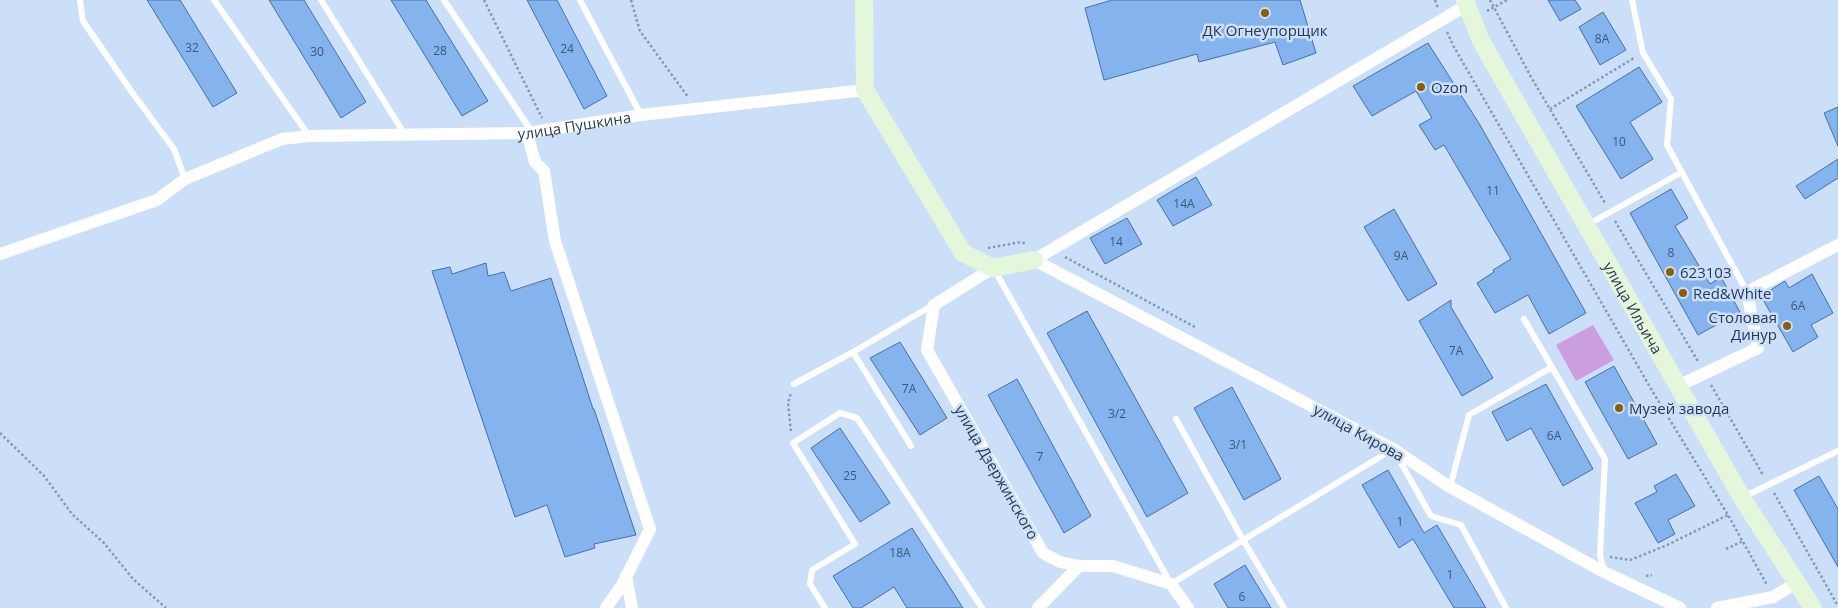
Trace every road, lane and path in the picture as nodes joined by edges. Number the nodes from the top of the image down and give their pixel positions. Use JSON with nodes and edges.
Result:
{"nodes":[{"id":1,"x":80,"y":0,"type":"edge"},
{"id":2,"x":214,"y":0,"type":"edge"},
{"id":3,"x":322,"y":0,"type":"edge"},
{"id":4,"x":444,"y":0,"type":"edge"},
{"id":5,"x":484,"y":0,"type":"edge"},
{"id":6,"x":580,"y":0,"type":"edge"},
{"id":7,"x":631,"y":0,"type":"edge"},
{"id":8,"x":864,"y":0,"type":"edge"},
{"id":9,"x":1435,"y":0,"type":"edge"},
{"id":10,"x":1490,"y":0,"type":"edge"},
{"id":11,"x":1632,"y":0,"type":"edge"},
{"id":12,"x":1466,"y":2,"type":"edge"},
{"id":13,"x":1442,"y":19,"type":"junction"},
{"id":14,"x":1643,"y":53,"type":"junction"},
{"id":15,"x":865,"y":90,"type":"junction"},
{"id":16,"x":689,"y":98,"type":"dead end"},
{"id":17,"x":1550,"y":109,"type":"junction"},
{"id":18,"x":641,"y":115,"type":"junction"},
{"id":19,"x":544,"y":122,"type":"dead end"},
{"id":20,"x":529,"y":133,"type":"junction"},
{"id":21,"x":405,"y":135,"type":"junction"},
{"id":22,"x":309,"y":136,"type":"junction"},
{"id":23,"x":1682,"y":172,"type":"junction"},
{"id":24,"x":185,"y":179,"type":"junction"},
{"id":25,"x":1610,"y":212,"type":"junction"},
{"id":26,"x":1587,"y":225,"type":"junction"},
{"id":27,"x":1838,"y":245,"type":"edge"},
{"id":28,"x":984,"y":248,"type":"dead end"},
{"id":29,"x":0,"y":254,"type":"edge"},
{"id":30,"x":1042,"y":256,"type":"junction"},
{"id":31,"x":993,"y":268,"type":"junction"},
{"id":32,"x":1747,"y":292,"type":"junction"},
{"id":33,"x":934,"y":305,"type":"junction"},
{"id":34,"x":1524,"y":319,"type":"dead end"},
{"id":35,"x":1199,"y":330,"type":"dead end"},
{"id":36,"x":853,"y":352,"type":"junction"},
{"id":37,"x":1552,"y":367,"type":"junction"},
{"id":38,"x":1705,"y":373,"type":"junction"},
{"id":39,"x":794,"y":384,"type":"joint"},
{"id":40,"x":1678,"y":386,"type":"junction"},
{"id":41,"x":1176,"y":420,"type":"dead end"},
{"id":42,"x":0,"y":433,"type":"edge"},
{"id":43,"x":792,"y":443,"type":"junction"},
{"id":44,"x":911,"y":446,"type":"dead end"},
{"id":45,"x":1393,"y":450,"type":"junction"},
{"id":46,"x":1838,"y":451,"type":"edge"},
{"id":47,"x":1769,"y":485,"type":"junction"},
{"id":48,"x":1450,"y":487,"type":"junction"},
{"id":49,"x":1742,"y":498,"type":"junction"},
{"id":50,"x":1728,"y":515,"type":"junction"},
{"id":51,"x":1243,"y":540,"type":"junction"},
{"id":52,"x":1743,"y":541,"type":"junction"},
{"id":53,"x":1726,"y":549,"type":"dead end"},
{"id":54,"x":1600,"y":555,"type":"junction"},
{"id":55,"x":1079,"y":566,"type":"junction"},
{"id":56,"x":1604,"y":572,"type":"junction"},
{"id":57,"x":626,"y":576,"type":"junction"},
{"id":58,"x":1798,"y":582,"type":"junction"},
{"id":59,"x":1171,"y":584,"type":"junction"},
{"id":60,"x":1773,"y":597,"type":"junction"},
{"id":61,"x":1838,"y":606,"type":"edge"},
{"id":62,"x":166,"y":608,"type":"edge"},
{"id":63,"x":606,"y":608,"type":"edge"},
{"id":64,"x":632,"y":608,"type":"edge"},
{"id":65,"x":825,"y":608,"type":"edge"},
{"id":66,"x":982,"y":608,"type":"edge"},
{"id":67,"x":1038,"y":608,"type":"edge"},
{"id":68,"x":1188,"y":608,"type":"edge"},
{"id":69,"x":1284,"y":608,"type":"edge"},
{"id":70,"x":1506,"y":608,"type":"edge"},
{"id":71,"x":1680,"y":608,"type":"edge"},
{"id":72,"x":1717,"y":608,"type":"edge"},
{"id":73,"x":1813,"y":608,"type":"edge"}],
"edges":[{"from":1,"to":24,"type":"lane"},
{"from":2,"to":22,"type":"lane"},
{"from":3,"to":21,"type":"lane"},
{"from":4,"to":20,"type":"lane"},
{"from":5,"to":19,"type":"path"},
{"from":6,"to":18,"type":"lane"},
{"from":7,"to":16,"type":"path"},
{"from":8,"to":15,"type":"street"},
{"from":9,"to":13,"type":"path"},
{"from":10,"to":17,"type":"path"},
{"from":11,"to":14,"type":"lane"},
{"from":12,"to":13,"type":"street"},
{"from":12,"to":26,"type":"street","name":"улица Ильича"},
{"from":13,"to":30,"type":"street"},
{"from":13,"to":50,"type":"path"},
{"from":14,"to":17,"type":"path"},
{"from":14,"to":23,"type":"lane"},
{"from":15,"to":18,"type":"street","name":"улица Пушкина"},
{"from":15,"to":31,"type":"street"},
{"from":17,"to":25,"type":"path"},
{"from":18,"to":20,"type":"street","name":"улица Пушкина"},
{"from":20,"to":21,"type":"street","name":"улица Пушкина"},
{"from":20,"to":57,"type":"street"},
{"from":21,"to":22,"type":"street","name":"улица Пушкина"},
{"from":22,"to":24,"type":"street","name":"улица Пушкина"},
{"from":23,"to":25,"type":"lane"},
{"from":23,"to":32,"type":"lane"},
{"from":24,"to":29,"type":"street","name":"улица Пушкина"},
{"from":25,"to":26,"type":"lane"},
{"from":25,"to":38,"type":"path"},
{"from":26,"to":40,"type":"street","name":"улица Ильича"},
{"from":27,"to":32,"type":"street"},
{"from":28,"to":30,"type":"path"},
{"from":30,"to":31,"type":"street"},
{"from":30,"to":35,"type":"path"},
{"from":30,"to":45,"type":"street","name":"улица Кирова"},
{"from":31,"to":33,"type":"street"},
{"from":31,"to":59,"type":"lane"},
{"from":32,"to":38,"type":"street"},
{"from":33,"to":36,"type":"lane"},
{"from":33,"to":55,"type":"street","name":"улица Дзержинского"},
{"from":34,"to":37,"type":"lane"},
{"from":36,"to":39,"type":"lane"},
{"from":36,"to":44,"type":"lane"},
{"from":37,"to":48,"type":"lane"},
{"from":37,"to":54,"type":"lane"},
{"from":38,"to":40,"type":"street"},
{"from":38,"to":47,"type":"path"},
{"from":39,"to":43,"type":"path"},
{"from":40,"to":49,"type":"street","name":"улица Ильича"},
{"from":41,"to":51,"type":"lane"},
{"from":42,"to":62,"type":"path"},
{"from":43,"to":65,"type":"lane"},
{"from":43,"to":66,"type":"lane"},
{"from":45,"to":48,"type":"street","name":"улица Кирова"},
{"from":45,"to":51,"type":"lane"},
{"from":45,"to":70,"type":"lane"},
{"from":46,"to":47,"type":"lane"},
{"from":47,"to":49,"type":"lane"},
{"from":47,"to":61,"type":"path"},
{"from":48,"to":56,"type":"street","name":"улица Кирова"},
{"from":49,"to":58,"type":"street","name":"улица Ильича"},
{"from":50,"to":52,"type":"path"},
{"from":50,"to":54,"type":"path"},
{"from":51,"to":59,"type":"lane"},
{"from":51,"to":69,"type":"lane"},
{"from":52,"to":53,"type":"path"},
{"from":52,"to":60,"type":"path"},
{"from":54,"to":56,"type":"lane"},
{"from":55,"to":59,"type":"street","name":"улица Дзержинского"},
{"from":55,"to":67,"type":"street"},
{"from":56,"to":71,"type":"street","name":"улица Кирова"},
{"from":57,"to":63,"type":"street"},
{"from":57,"to":64,"type":"street"},
{"from":58,"to":60,"type":"street"},
{"from":58,"to":73,"type":"street","name":"улица Ильича"},
{"from":59,"to":68,"type":"street"},
{"from":60,"to":72,"type":"street"}]}
